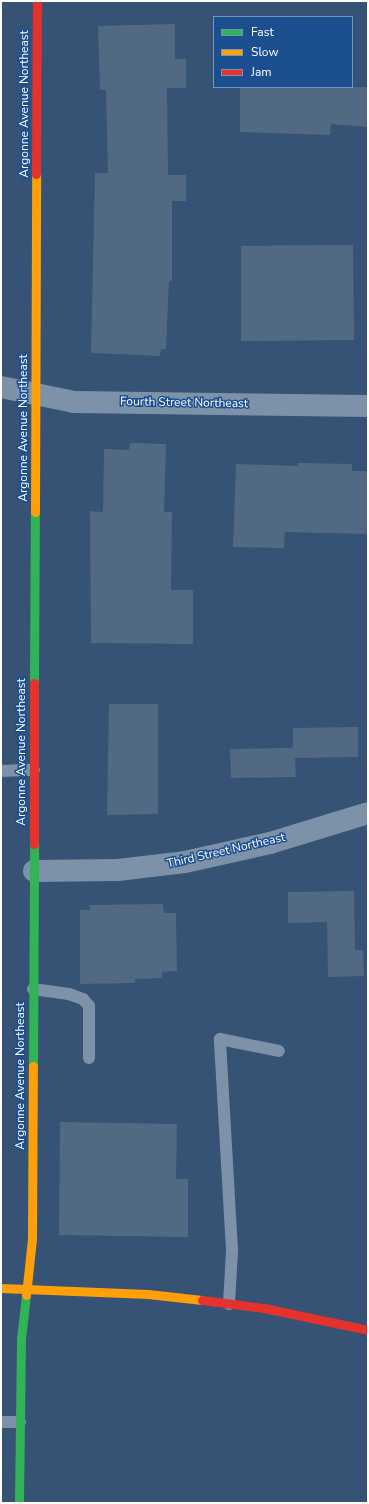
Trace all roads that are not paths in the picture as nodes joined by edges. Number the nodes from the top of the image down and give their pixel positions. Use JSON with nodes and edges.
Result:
{"nodes":[{"id":1,"x":37,"y":1,"type":"edge"},
{"id":2,"x":1,"y":387,"type":"edge"},
{"id":3,"x":36,"y":395,"type":"junction"},
{"id":4,"x":368,"y":406,"type":"edge"},
{"id":5,"x":34,"y":770,"type":"junction"},
{"id":6,"x":1,"y":771,"type":"edge"},
{"id":7,"x":368,"y":813,"type":"edge"},
{"id":8,"x":34,"y":871,"type":"junction"},
{"id":9,"x":33,"y":989,"type":"junction"},
{"id":10,"x":279,"y":1051,"type":"dead end"},
{"id":11,"x":89,"y":1058,"type":"dead end"},
{"id":12,"x":1,"y":1288,"type":"edge"},
{"id":13,"x":27,"y":1288,"type":"junction"},
{"id":14,"x":229,"y":1304,"type":"junction"},
{"id":15,"x":368,"y":1330,"type":"edge"},
{"id":16,"x":1,"y":1422,"type":"edge"},
{"id":17,"x":20,"y":1422,"type":"junction"},
{"id":18,"x":19,"y":1503,"type":"edge"}],
"edges":[{"from":1,"to":3,"type":"main road","name":"Argonne Avenue Northeast"},
{"from":2,"to":3,"type":"street","name":"Fourth Street Northeast"},
{"from":3,"to":4,"type":"street","name":"Fourth Street Northeast"},
{"from":3,"to":5,"type":"main road","name":"Argonne Avenue Northeast"},
{"from":5,"to":6,"type":"lane"},
{"from":5,"to":8,"type":"main road","name":"Argonne Avenue Northeast"},
{"from":7,"to":8,"type":"street","name":"Third Street Northeast"},
{"from":8,"to":9,"type":"main road","name":"Argonne Avenue Northeast"},
{"from":9,"to":11,"type":"lane"},
{"from":9,"to":13,"type":"main road","name":"Argonne Avenue Northeast"},
{"from":10,"to":14,"type":"lane"},
{"from":12,"to":13,"type":"main road"},
{"from":13,"to":14,"type":"main road"},
{"from":13,"to":17,"type":"main road","name":"Argonne Avenue Northeast"},
{"from":14,"to":15,"type":"main road"},
{"from":16,"to":17,"type":"lane"},
{"from":17,"to":18,"type":"main road","name":"Argonne Avenue Northeast"}]}
